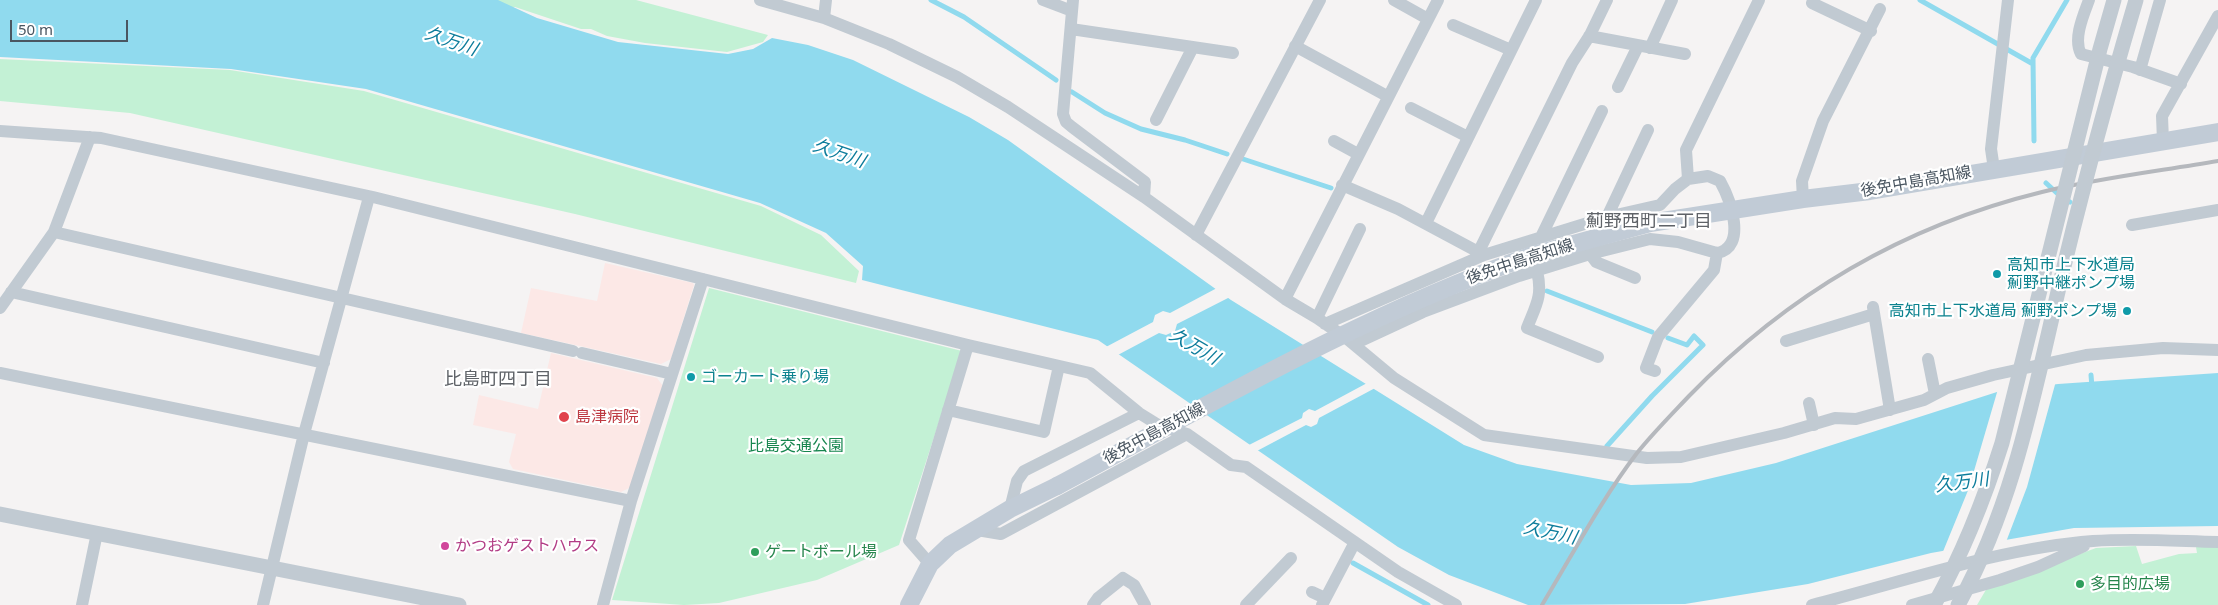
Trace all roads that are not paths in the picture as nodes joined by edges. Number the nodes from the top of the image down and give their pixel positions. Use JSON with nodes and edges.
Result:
{"nodes":[{"id":1,"x":760,"y":0,"type":"edge"},
{"id":2,"x":826,"y":0,"type":"edge"},
{"id":3,"x":1043,"y":0,"type":"edge"},
{"id":4,"x":1320,"y":0,"type":"edge"},
{"id":5,"x":1394,"y":0,"type":"edge"},
{"id":6,"x":1438,"y":0,"type":"edge"},
{"id":7,"x":1536,"y":0,"type":"edge"},
{"id":8,"x":1607,"y":0,"type":"edge"},
{"id":9,"x":1672,"y":0,"type":"edge"},
{"id":10,"x":1759,"y":0,"type":"edge"},
{"id":11,"x":2008,"y":0,"type":"edge"},
{"id":12,"x":2089,"y":0,"type":"edge"},
{"id":13,"x":2114,"y":0,"type":"edge"},
{"id":14,"x":2136,"y":0,"type":"edge"},
{"id":15,"x":2160,"y":0,"type":"edge"},
{"id":16,"x":1812,"y":3,"type":"dead end"},
{"id":17,"x":1073,"y":6,"type":"edge"},
{"id":18,"x":1880,"y":9,"type":"dead end"},
{"id":19,"x":2218,"y":16,"type":"edge"},
{"id":20,"x":824,"y":18,"type":"junction"},
{"id":21,"x":1428,"y":19,"type":"junction"},
{"id":22,"x":1453,"y":25,"type":"dead end"},
{"id":23,"x":1071,"y":29,"type":"junction"},
{"id":24,"x":1871,"y":31,"type":"junction"},
{"id":25,"x":1589,"y":36,"type":"junction"},
{"id":26,"x":1295,"y":46,"type":"junction"},
{"id":27,"x":1193,"y":47,"type":"junction"},
{"id":28,"x":1644,"y":47,"type":"junction"},
{"id":29,"x":1511,"y":50,"type":"junction"},
{"id":30,"x":1233,"y":52,"type":"dead end"},
{"id":31,"x":1685,"y":54,"type":"dead end"},
{"id":32,"x":2140,"y":70,"type":"junction"},
{"id":33,"x":2180,"y":84,"type":"junction"},
{"id":34,"x":1618,"y":87,"type":"dead end"},
{"id":35,"x":1387,"y":96,"type":"junction"},
{"id":36,"x":1411,"y":108,"type":"dead end"},
{"id":37,"x":1602,"y":112,"type":"dead end"},
{"id":38,"x":1156,"y":120,"type":"dead end"},
{"id":39,"x":0,"y":130,"type":"edge"},
{"id":40,"x":1648,"y":130,"type":"dead end"},
{"id":41,"x":2218,"y":132,"type":"edge"},
{"id":42,"x":1468,"y":136,"type":"junction"},
{"id":43,"x":90,"y":137,"type":"junction"},
{"id":44,"x":1334,"y":141,"type":"dead end"},
{"id":45,"x":2163,"y":141,"type":"junction"},
{"id":46,"x":1358,"y":154,"type":"junction"},
{"id":47,"x":1994,"y":169,"type":"junction"},
{"id":48,"x":1688,"y":179,"type":"junction"},
{"id":49,"x":1342,"y":186,"type":"junction"},
{"id":50,"x":369,"y":196,"type":"junction"},
{"id":51,"x":1144,"y":197,"type":"junction"},
{"id":52,"x":1803,"y":199,"type":"junction"},
{"id":53,"x":1731,"y":210,"type":"junction"},
{"id":54,"x":2218,"y":210,"type":"edge"},
{"id":55,"x":1607,"y":217,"type":"junction"},
{"id":56,"x":1426,"y":223,"type":"junction"},
{"id":57,"x":2132,"y":225,"type":"dead end"},
{"id":58,"x":1360,"y":229,"type":"dead end"},
{"id":59,"x":54,"y":232,"type":"junction"},
{"id":60,"x":1196,"y":235,"type":"junction"},
{"id":61,"x":1541,"y":237,"type":"junction"},
{"id":62,"x":1481,"y":253,"type":"junction"},
{"id":63,"x":1717,"y":253,"type":"junction"},
{"id":64,"x":1590,"y":254,"type":"junction"},
{"id":65,"x":1534,"y":263,"type":"junction"},
{"id":66,"x":1635,"y":278,"type":"dead end"},
{"id":67,"x":703,"y":279,"type":"junction"},
{"id":68,"x":11,"y":292,"type":"junction"},
{"id":69,"x":342,"y":298,"type":"junction"},
{"id":70,"x":1286,"y":299,"type":"junction"},
{"id":71,"x":0,"y":308,"type":"edge"},
{"id":72,"x":1321,"y":321,"type":"junction"},
{"id":73,"x":1786,"y":341,"type":"dead end"},
{"id":74,"x":1345,"y":342,"type":"junction"},
{"id":75,"x":968,"y":345,"type":"junction"},
{"id":76,"x":2218,"y":350,"type":"edge"},
{"id":77,"x":1598,"y":357,"type":"dead end"},
{"id":78,"x":1928,"y":359,"type":"dead end"},
{"id":79,"x":324,"y":363,"type":"junction"},
{"id":80,"x":1059,"y":366,"type":"junction"},
{"id":81,"x":1655,"y":371,"type":"dead end"},
{"id":82,"x":0,"y":373,"type":"edge"},
{"id":83,"x":672,"y":374,"type":"junction"},
{"id":84,"x":1935,"y":394,"type":"junction"},
{"id":85,"x":1809,"y":402,"type":"dead end"},
{"id":86,"x":948,"y":410,"type":"junction"},
{"id":87,"x":1890,"y":410,"type":"junction"},
{"id":88,"x":1138,"y":414,"type":"junction"},
{"id":89,"x":1814,"y":425,"type":"junction"},
{"id":90,"x":304,"y":434,"type":"junction"},
{"id":91,"x":1187,"y":434,"type":"junction"},
{"id":92,"x":631,"y":501,"type":"junction"},
{"id":93,"x":1010,"y":509,"type":"junction"},
{"id":94,"x":0,"y":514,"type":"edge"},
{"id":95,"x":977,"y":530,"type":"junction"},
{"id":96,"x":97,"y":533,"type":"junction"},
{"id":97,"x":2092,"y":541,"type":"junction"},
{"id":98,"x":1355,"y":542,"type":"junction"},
{"id":99,"x":2218,"y":542,"type":"edge"},
{"id":100,"x":1291,"y":558,"type":"dead end"},
{"id":101,"x":930,"y":564,"type":"junction"},
{"id":102,"x":270,"y":568,"type":"junction"},
{"id":103,"x":1312,"y":592,"type":"dead end"},
{"id":104,"x":1324,"y":602,"type":"edge"},
{"id":105,"x":82,"y":605,"type":"edge"},
{"id":106,"x":263,"y":605,"type":"edge"},
{"id":107,"x":459,"y":605,"type":"edge"},
{"id":108,"x":603,"y":605,"type":"edge"},
{"id":109,"x":909,"y":605,"type":"edge"},
{"id":110,"x":1093,"y":605,"type":"edge"},
{"id":111,"x":1145,"y":605,"type":"edge"},
{"id":112,"x":1246,"y":605,"type":"edge"},
{"id":113,"x":1456,"y":605,"type":"edge"},
{"id":114,"x":1812,"y":605,"type":"edge"},
{"id":115,"x":1912,"y":605,"type":"edge"},
{"id":116,"x":1934,"y":605,"type":"edge"},
{"id":117,"x":1958,"y":605,"type":"edge"}],
"edges":[{"from":1,"to":20,"type":"street"},
{"from":2,"to":20,"type":"street"},
{"from":3,"to":17,"type":"street"},
{"from":4,"to":26,"type":"street"},
{"from":5,"to":21,"type":"street"},
{"from":6,"to":21,"type":"street"},
{"from":7,"to":29,"type":"street"},
{"from":8,"to":25,"type":"street"},
{"from":9,"to":28,"type":"street"},
{"from":10,"to":48,"type":"street"},
{"from":11,"to":47,"type":"street"},
{"from":12,"to":32,"type":"street"},
{"from":13,"to":116,"type":"street","bridge":true},
{"from":14,"to":117,"type":"street","bridge":true},
{"from":15,"to":32,"type":"street"},
{"from":16,"to":24,"type":"street"},
{"from":17,"to":23,"type":"street"},
{"from":18,"to":24,"type":"street"},
{"from":19,"to":33,"type":"street"},
{"from":20,"to":51,"type":"street"},
{"from":21,"to":35,"type":"street"},
{"from":22,"to":29,"type":"street"},
{"from":23,"to":27,"type":"street"},
{"from":23,"to":51,"type":"street"},
{"from":24,"to":52,"type":"street"},
{"from":25,"to":28,"type":"street"},
{"from":25,"to":62,"type":"street"},
{"from":26,"to":35,"type":"street"},
{"from":26,"to":60,"type":"street"},
{"from":27,"to":30,"type":"street"},
{"from":27,"to":38,"type":"street"},
{"from":28,"to":31,"type":"street"},
{"from":28,"to":34,"type":"street"},
{"from":29,"to":42,"type":"street"},
{"from":32,"to":33,"type":"street"},
{"from":33,"to":45,"type":"street"},
{"from":35,"to":46,"type":"street"},
{"from":36,"to":42,"type":"street"},
{"from":37,"to":61,"type":"street"},
{"from":39,"to":43,"type":"street"},
{"from":40,"to":55,"type":"street"},
{"from":41,"to":45,"type":"main road","name":"後免中島高知線"},
{"from":42,"to":56,"type":"street"},
{"from":43,"to":50,"type":"street"},
{"from":43,"to":59,"type":"street"},
{"from":44,"to":46,"type":"street"},
{"from":45,"to":47,"type":"main road","name":"後免中島高知線"},
{"from":46,"to":49,"type":"street"},
{"from":47,"to":52,"type":"main road","name":"後免中島高知線"},
{"from":48,"to":53,"type":"street"},
{"from":48,"to":55,"type":"street"},
{"from":49,"to":56,"type":"street"},
{"from":49,"to":70,"type":"street"},
{"from":50,"to":67,"type":"street"},
{"from":50,"to":69,"type":"street"},
{"from":51,"to":60,"type":"street"},
{"from":52,"to":53,"type":"main road","name":"後免中島高知線"},
{"from":53,"to":63,"type":"street"},
{"from":53,"to":65,"type":"main road","name":"後免中島高知線"},
{"from":54,"to":57,"type":"street"},
{"from":55,"to":61,"type":"street"},
{"from":56,"to":62,"type":"street"},
{"from":58,"to":72,"type":"street"},
{"from":59,"to":68,"type":"street"},
{"from":59,"to":69,"type":"street"},
{"from":60,"to":70,"type":"street"},
{"from":61,"to":62,"type":"street"},
{"from":62,"to":72,"type":"street"},
{"from":63,"to":64,"type":"street"},
{"from":63,"to":81,"type":"street"},
{"from":64,"to":65,"type":"street"},
{"from":64,"to":66,"type":"street"},
{"from":65,"to":74,"type":"street"},
{"from":65,"to":77,"type":"street"},
{"from":65,"to":93,"type":"main road","name":"後免中島高知線","bridge":true},
{"from":67,"to":75,"type":"street"},
{"from":67,"to":83,"type":"street"},
{"from":68,"to":71,"type":"street"},
{"from":68,"to":79,"type":"street"},
{"from":69,"to":79,"type":"street"},
{"from":69,"to":83,"type":"street"},
{"from":70,"to":72,"type":"street"},
{"from":72,"to":74,"type":"street"},
{"from":73,"to":87,"type":"street"},
{"from":74,"to":89,"type":"street"},
{"from":75,"to":80,"type":"street"},
{"from":75,"to":86,"type":"street"},
{"from":76,"to":84,"type":"street"},
{"from":78,"to":84,"type":"street"},
{"from":79,"to":90,"type":"street"},
{"from":80,"to":86,"type":"street"},
{"from":80,"to":88,"type":"street"},
{"from":82,"to":90,"type":"street"},
{"from":83,"to":92,"type":"street"},
{"from":84,"to":87,"type":"street"},
{"from":85,"to":89,"type":"street"},
{"from":86,"to":101,"type":"street"},
{"from":87,"to":89,"type":"street"},
{"from":88,"to":91,"type":"street"},
{"from":88,"to":93,"type":"street"},
{"from":90,"to":92,"type":"street"},
{"from":90,"to":102,"type":"street"},
{"from":91,"to":95,"type":"street"},
{"from":91,"to":98,"type":"street"},
{"from":92,"to":108,"type":"street"},
{"from":93,"to":95,"type":"main road","name":"後免中島高知線"},
{"from":94,"to":96,"type":"street"},
{"from":95,"to":101,"type":"main road","name":"後免中島高知線"},
{"from":96,"to":102,"type":"street"},
{"from":96,"to":105,"type":"street"},
{"from":97,"to":99,"type":"street"},
{"from":97,"to":114,"type":"street"},
{"from":97,"to":115,"type":"street"},
{"from":98,"to":104,"type":"street"},
{"from":98,"to":113,"type":"street"},
{"from":100,"to":112,"type":"street"},
{"from":101,"to":109,"type":"main road","name":"後免中島高知線"},
{"from":102,"to":106,"type":"street"},
{"from":102,"to":107,"type":"street"},
{"from":103,"to":104,"type":"street"},
{"from":110,"to":111,"type":"street"}]}
